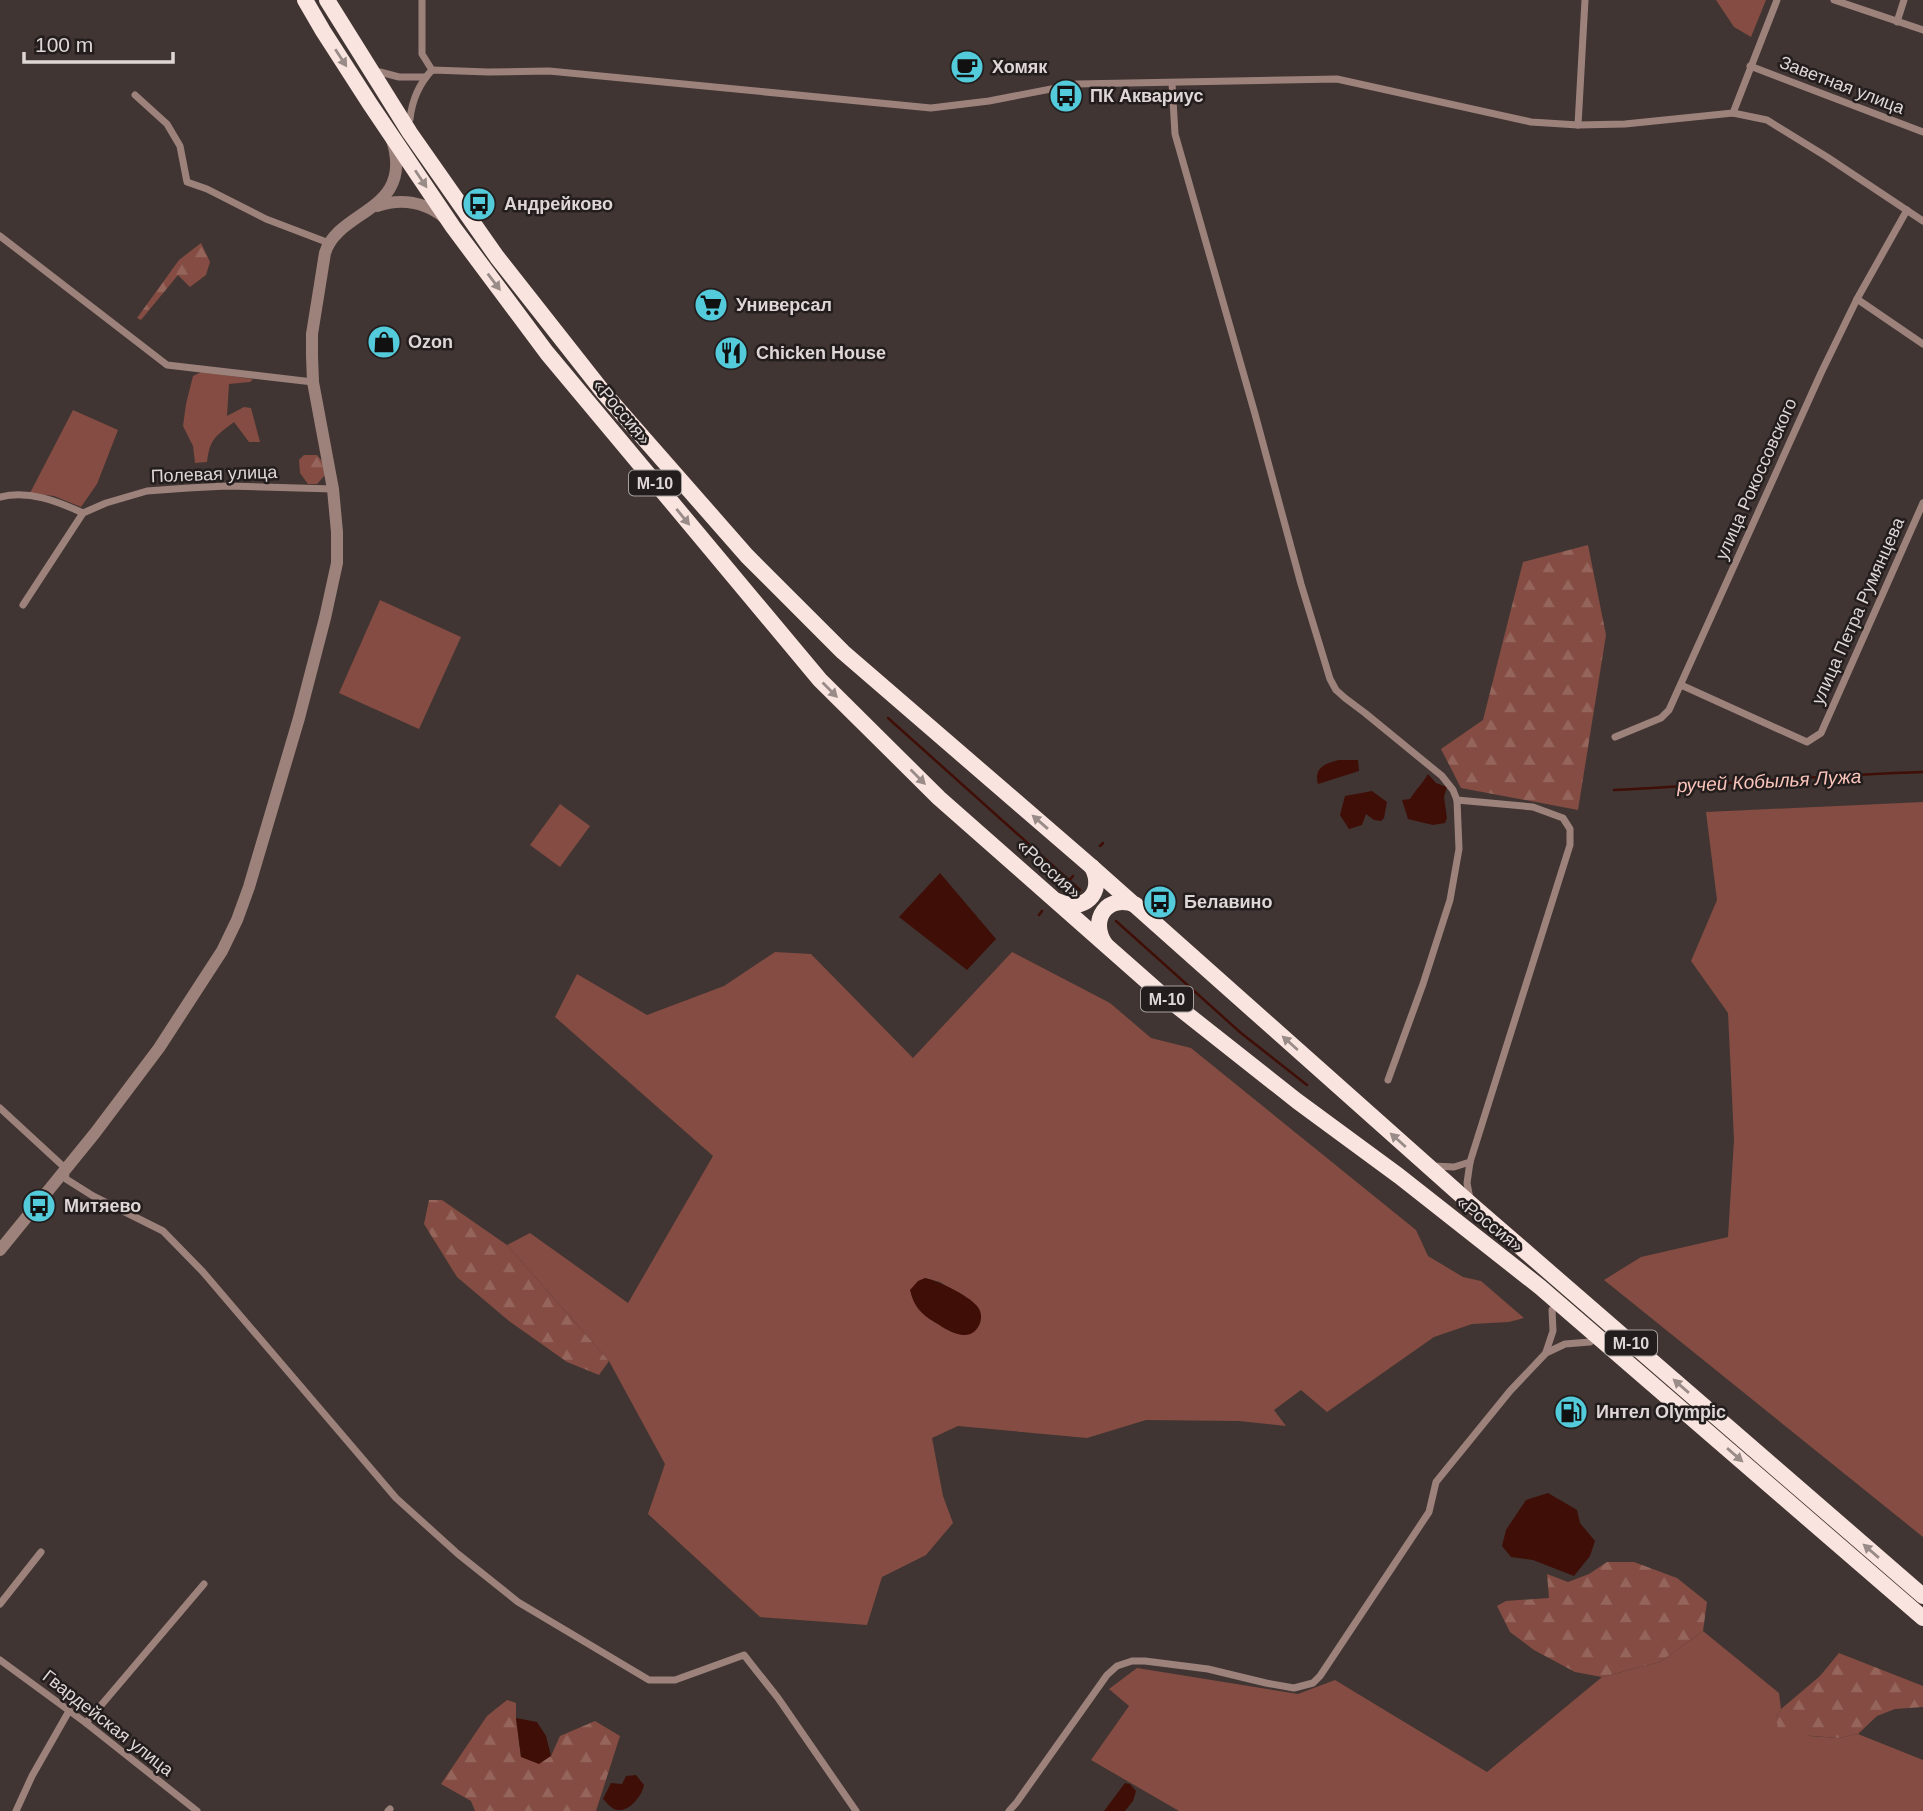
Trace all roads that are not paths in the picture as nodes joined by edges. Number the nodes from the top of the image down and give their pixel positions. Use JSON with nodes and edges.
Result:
{"nodes":[{"id":1,"x":305,"y":0,"type":"edge"},
{"id":2,"x":329,"y":0,"type":"edge"},
{"id":3,"x":422,"y":0,"type":"edge"},
{"id":4,"x":1584,"y":0,"type":"edge"},
{"id":5,"x":1777,"y":0,"type":"edge"},
{"id":6,"x":1834,"y":0,"type":"edge"},
{"id":7,"x":1904,"y":0,"type":"edge"},
{"id":8,"x":1897,"y":22,"type":"junction"},
{"id":9,"x":1923,"y":30,"type":"edge"},
{"id":10,"x":1750,"y":66,"type":"junction"},
{"id":11,"x":380,"y":72,"type":"junction"},
{"id":12,"x":429,"y":73,"type":"junction"},
{"id":13,"x":1172,"y":83,"type":"junction"},
{"id":14,"x":135,"y":95,"type":"dead end"},
{"id":15,"x":1733,"y":113,"type":"junction"},
{"id":16,"x":410,"y":119,"type":"junction"},
{"id":17,"x":1578,"y":125,"type":"junction"},
{"id":18,"x":388,"y":130,"type":"junction"},
{"id":19,"x":1923,"y":132,"type":"edge"},
{"id":20,"x":373,"y":208,"type":"junction"},
{"id":21,"x":1907,"y":210,"type":"junction"},
{"id":22,"x":1923,"y":221,"type":"edge"},
{"id":23,"x":453,"y":228,"type":"junction"},
{"id":24,"x":0,"y":236,"type":"edge"},
{"id":25,"x":329,"y":243,"type":"junction"},
{"id":26,"x":1857,"y":299,"type":"junction"},
{"id":27,"x":1923,"y":344,"type":"edge"},
{"id":28,"x":313,"y":382,"type":"junction"},
{"id":29,"x":622,"y":413,"type":"junction"},
{"id":30,"x":333,"y":489,"type":"junction"},
{"id":31,"x":0,"y":497,"type":"edge"},
{"id":32,"x":1923,"y":503,"type":"edge"},
{"id":33,"x":83,"y":513,"type":"junction"},
{"id":34,"x":23,"y":606,"type":"dead end"},
{"id":35,"x":1681,"y":685,"type":"junction"},
{"id":36,"x":1615,"y":737,"type":"dead end"},
{"id":37,"x":1457,"y":800,"type":"junction"},
{"id":38,"x":1092,"y":867,"type":"junction"},
{"id":39,"x":1055,"y":900,"type":"junction"},
{"id":40,"x":1136,"y":905,"type":"junction"},
{"id":41,"x":1107,"y":946,"type":"junction"},
{"id":42,"x":1388,"y":1080,"type":"dead end"},
{"id":43,"x":0,"y":1108,"type":"edge"},
{"id":44,"x":1422,"y":1162,"type":"junction"},
{"id":45,"x":1470,"y":1162,"type":"junction"},
{"id":46,"x":65,"y":1168,"type":"junction"},
{"id":47,"x":1399,"y":1176,"type":"junction"},
{"id":48,"x":1473,"y":1206,"type":"junction"},
{"id":49,"x":0,"y":1250,"type":"edge"},
{"id":50,"x":1552,"y":1310,"type":"junction"},
{"id":51,"x":1590,"y":1342,"type":"junction"},
{"id":52,"x":1546,"y":1353,"type":"junction"},
{"id":53,"x":1628,"y":1363,"type":"junction"},
{"id":54,"x":41,"y":1552,"type":"dead end"},
{"id":55,"x":204,"y":1584,"type":"dead end"},
{"id":56,"x":1923,"y":1596,"type":"edge"},
{"id":57,"x":0,"y":1604,"type":"edge"},
{"id":58,"x":1923,"y":1618,"type":"edge"},
{"id":59,"x":0,"y":1660,"type":"edge"},
{"id":60,"x":69,"y":1711,"type":"junction"},
{"id":61,"x":86,"y":1723,"type":"junction"},
{"id":62,"x":16,"y":1811,"type":"edge"},
{"id":63,"x":197,"y":1811,"type":"edge"},
{"id":64,"x":856,"y":1811,"type":"edge"},
{"id":65,"x":1009,"y":1811,"type":"edge"}],
"edges":[{"from":1,"to":18,"type":"highway","name":"«Россия»","number":"М-10","one_way":true},
{"from":2,"to":11,"type":"highway"},
{"from":2,"to":29,"type":"highway","name":"«Россия»","number":"М-10"},
{"from":3,"to":12,"type":"street"},
{"from":4,"to":17,"type":"street"},
{"from":5,"to":10,"type":"street"},
{"from":6,"to":8,"type":"street"},
{"from":7,"to":8,"type":"street"},
{"from":8,"to":9,"type":"street"},
{"from":10,"to":15,"type":"street"},
{"from":10,"to":19,"type":"street","name":"Заветная улица"},
{"from":11,"to":12,"type":"street"},
{"from":11,"to":16,"type":"highway"},
{"from":12,"to":13,"type":"street"},
{"from":12,"to":16,"type":"street"},
{"from":13,"to":17,"type":"street"},
{"from":13,"to":37,"type":"street"},
{"from":14,"to":25,"type":"street"},
{"from":15,"to":17,"type":"street"},
{"from":15,"to":21,"type":"street"},
{"from":16,"to":29,"type":"highway"},
{"from":18,"to":20,"type":"street"},
{"from":18,"to":23,"type":"highway","name":"«Россия»","number":"М-10","one_way":true},
{"from":20,"to":23,"type":"street"},
{"from":20,"to":25,"type":"street"},
{"from":21,"to":22,"type":"street"},
{"from":21,"to":26,"type":"street","name":"улица Рокоссовского"},
{"from":23,"to":39,"type":"highway","name":"«Россия»","number":"М-10","one_way":true},
{"from":24,"to":28,"type":"street"},
{"from":25,"to":28,"type":"street"},
{"from":26,"to":27,"type":"street"},
{"from":26,"to":35,"type":"street","name":"улица Рокоссовского"},
{"from":28,"to":30,"type":"street"},
{"from":38,"to":29,"type":"highway","name":"«Россия»","number":"М-10","one_way":true},
{"from":30,"to":33,"type":"street","name":"Полевая улица"},
{"from":30,"to":46,"type":"street"},
{"from":31,"to":33,"type":"street"},
{"from":32,"to":35,"type":"street","name":"улица Петра Румянцева"},
{"from":33,"to":34,"type":"street"},
{"from":35,"to":36,"type":"street","name":"улица Рокоссовского"},
{"from":37,"to":42,"type":"street"},
{"from":37,"to":45,"type":"street"},
{"from":38,"to":39,"type":"highway"},
{"from":38,"to":40,"type":"highway","name":"«Россия»","number":"М-10"},
{"from":39,"to":41,"type":"highway","name":"«Россия»","number":"М-10"},
{"from":40,"to":41,"type":"highway"},
{"from":44,"to":40,"type":"highway","name":"«Россия»","number":"М-10","one_way":true},
{"from":41,"to":47,"type":"highway","name":"«Россия»","number":"М-10"},
{"from":43,"to":46,"type":"street"},
{"from":44,"to":45,"type":"street"},
{"from":44,"to":48,"type":"highway","name":"«Россия»","number":"М-10"},
{"from":45,"to":48,"type":"street"},
{"from":46,"to":49,"type":"street"},
{"from":46,"to":64,"type":"street"},
{"from":47,"to":50,"type":"highway"},
{"from":47,"to":53,"type":"highway","name":"«Россия»","number":"М-10"},
{"from":56,"to":48,"type":"highway","name":"«Россия»","number":"М-10","one_way":true},
{"from":50,"to":51,"type":"highway"},
{"from":50,"to":52,"type":"street"},
{"from":51,"to":52,"type":"street"},
{"from":51,"to":53,"type":"highway"},
{"from":52,"to":65,"type":"street"},
{"from":53,"to":58,"type":"highway","name":"«Россия»","number":"М-10","one_way":true},
{"from":54,"to":57,"type":"street"},
{"from":55,"to":61,"type":"street"},
{"from":59,"to":60,"type":"street","name":"Гвардейская улица"},
{"from":60,"to":61,"type":"street","name":"Гвардейская улица"},
{"from":60,"to":62,"type":"street"},
{"from":61,"to":63,"type":"street","name":"Гвардейская улица"}]}
